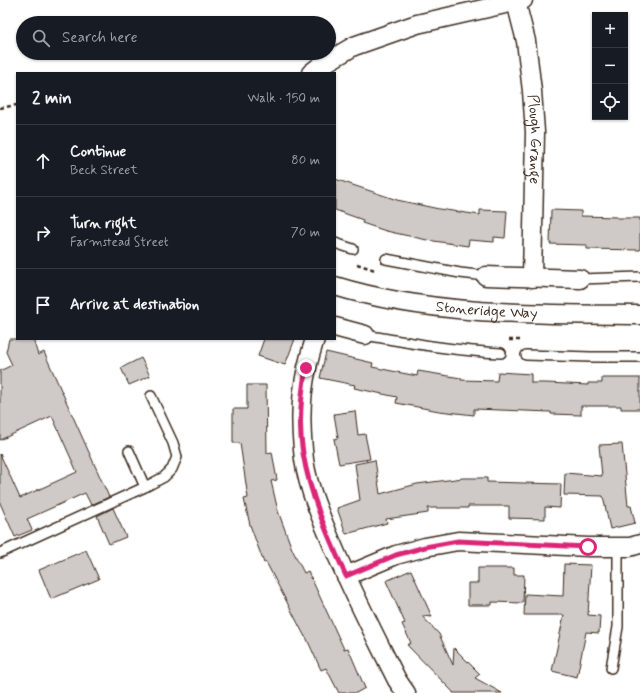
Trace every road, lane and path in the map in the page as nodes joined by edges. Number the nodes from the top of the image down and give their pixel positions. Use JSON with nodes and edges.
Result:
{"nodes":[{"id":1,"x":519,"y":1,"type":"edge"},
{"id":2,"x":336,"y":57,"type":"edge"},
{"id":3,"x":330,"y":60,"type":"edge"},
{"id":4,"x":312,"y":72,"type":"edge"},
{"id":5,"x":16,"y":106,"type":"edge"},
{"id":6,"x":0,"y":108,"type":"edge"},
{"id":7,"x":336,"y":243,"type":"edge"},
{"id":8,"x":353,"y":249,"type":"dead end"},
{"id":9,"x":386,"y":258,"type":"dead end"},
{"id":10,"x":486,"y":276,"type":"joint"},
{"id":11,"x":640,"y":277,"type":"edge"},
{"id":12,"x":532,"y":278,"type":"junction"},
{"id":13,"x":580,"y":279,"type":"joint"},
{"id":14,"x":336,"y":286,"type":"edge"},
{"id":15,"x":640,"y":315,"type":"edge"},
{"id":16,"x":336,"y":327,"type":"edge"},
{"id":17,"x":366,"y":335,"type":"joint"},
{"id":18,"x":315,"y":340,"type":"edge"},
{"id":19,"x":505,"y":340,"type":"dead end"},
{"id":20,"x":529,"y":340,"type":"dead end"},
{"id":21,"x":501,"y":353,"type":"dead end"},
{"id":22,"x":526,"y":355,"type":"dead end"},
{"id":23,"x":640,"y":357,"type":"edge"},
{"id":24,"x":151,"y":396,"type":"dead end"},
{"id":25,"x":129,"y":451,"type":"dead end"},
{"id":26,"x":145,"y":487,"type":"junction"},
{"id":27,"x":640,"y":544,"type":"edge"},
{"id":28,"x":618,"y":547,"type":"junction"},
{"id":29,"x":0,"y":553,"type":"edge"},
{"id":30,"x":346,"y":576,"type":"junction"},
{"id":31,"x":611,"y":668,"type":"dead end"},
{"id":32,"x":406,"y":693,"type":"edge"}],
"edges":[{"from":1,"to":2,"type":"street","name":"Plough Grange"},
{"from":1,"to":12,"type":"street","name":"Plough Grange"},
{"from":3,"to":4,"type":"street","name":"Plough Grange"},
{"from":5,"to":6,"type":"path"},
{"from":7,"to":8,"type":"lane"},
{"from":9,"to":10,"type":"lane"},
{"from":10,"to":12,"type":"street"},
{"from":11,"to":13,"type":"lane"},
{"from":12,"to":13,"type":"street"},
{"from":14,"to":15,"type":"street","name":"Stoneridge Way"},
{"from":16,"to":17,"type":"street"},
{"from":17,"to":21,"type":"lane"},
{"from":18,"to":30,"type":"street"},
{"from":19,"to":20,"type":"path"},
{"from":22,"to":23,"type":"lane"},
{"from":24,"to":26,"type":"lane"},
{"from":25,"to":26,"type":"lane"},
{"from":26,"to":29,"type":"lane"},
{"from":27,"to":28,"type":"street"},
{"from":28,"to":30,"type":"street"},
{"from":28,"to":31,"type":"lane"},
{"from":30,"to":32,"type":"street"}]}
